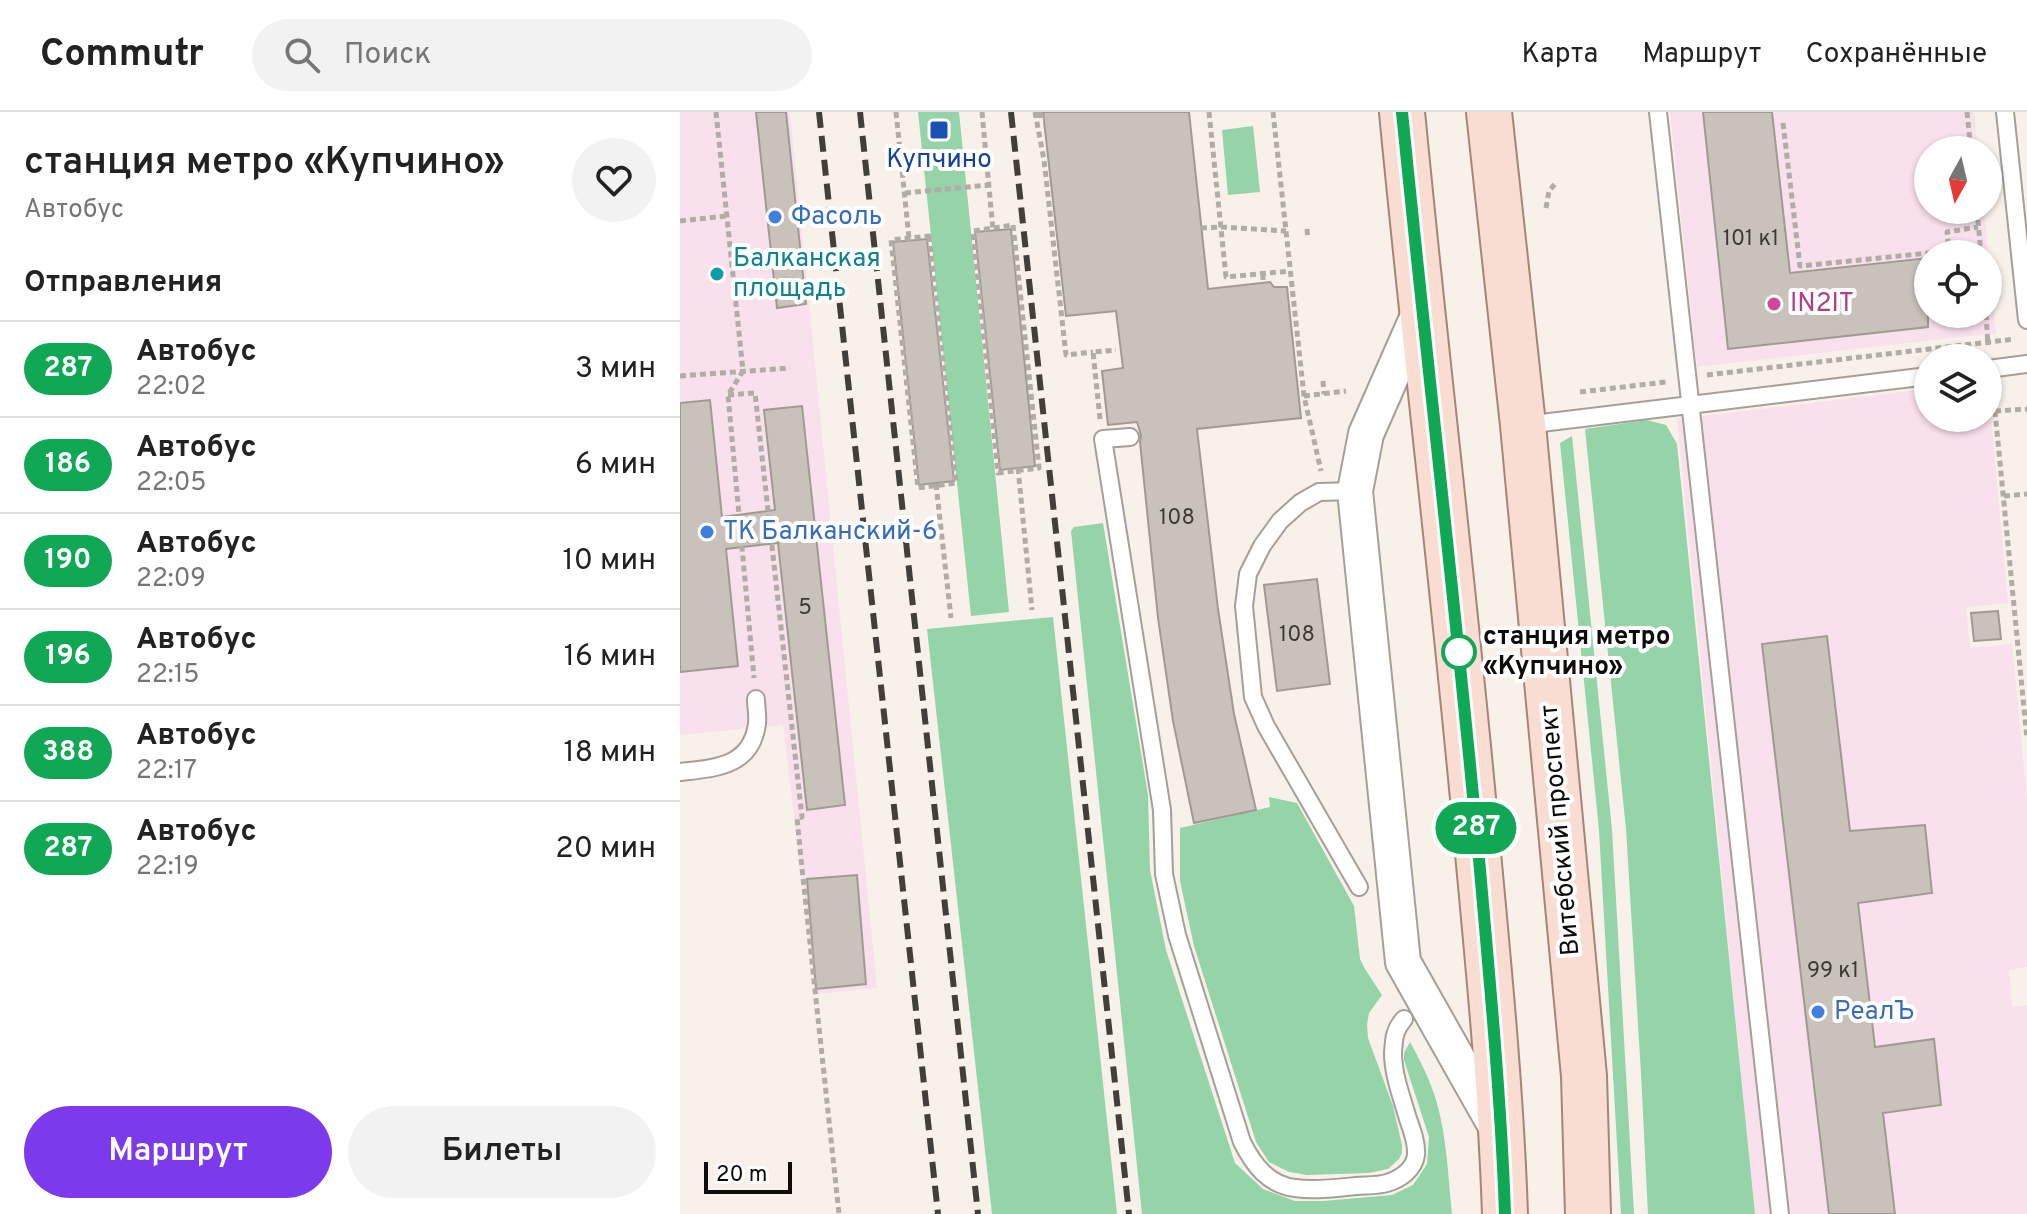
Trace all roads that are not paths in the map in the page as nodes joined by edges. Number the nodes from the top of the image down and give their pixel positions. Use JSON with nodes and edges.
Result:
{"nodes":[{"id":1,"x":1402,"y":112,"type":"edge"},
{"id":2,"x":1489,"y":112,"type":"edge"},
{"id":3,"x":1658,"y":112,"type":"edge"},
{"id":4,"x":2005,"y":112,"type":"edge"},
{"id":5,"x":1421,"y":309,"type":"junction"},
{"id":6,"x":2027,"y":320,"type":"edge"},
{"id":7,"x":2027,"y":364,"type":"edge"},
{"id":8,"x":2002,"y":367,"type":"edge"},
{"id":9,"x":1914,"y":378,"type":"edge"},
{"id":10,"x":1692,"y":403,"type":"junction"},
{"id":11,"x":1523,"y":425,"type":"junction"},
{"id":12,"x":1130,"y":437,"type":"dead end"},
{"id":13,"x":1355,"y":491,"type":"junction"},
{"id":14,"x":756,"y":699,"type":"road end"},
{"id":15,"x":680,"y":772,"type":"edge"},
{"id":16,"x":1359,"y":887,"type":"dead end"},
{"id":17,"x":1404,"y":1019,"type":"dead end"},
{"id":18,"x":1503,"y":1138,"type":"junction"},
{"id":19,"x":1505,"y":1214,"type":"edge"},
{"id":20,"x":1588,"y":1214,"type":"edge"},
{"id":21,"x":1780,"y":1214,"type":"edge"}],
"edges":[{"from":1,"to":5,"type":"main road"},
{"from":2,"to":11,"type":"main road","name":"Витебский проспект"},
{"from":3,"to":10,"type":"lane"},
{"from":4,"to":6,"type":"lane"},
{"from":5,"to":13,"type":"street"},
{"from":5,"to":18,"type":"main road"},
{"from":7,"to":8,"type":"lane"},
{"from":9,"to":10,"type":"lane"},
{"from":10,"to":11,"type":"lane"},
{"from":10,"to":21,"type":"lane"},
{"from":11,"to":20,"type":"main road","name":"Витебский проспект"},
{"from":12,"to":17,"type":"lane"},
{"from":13,"to":16,"type":"lane"},
{"from":13,"to":18,"type":"street"},
{"from":14,"to":15,"type":"lane"},
{"from":18,"to":19,"type":"main road"}]}
